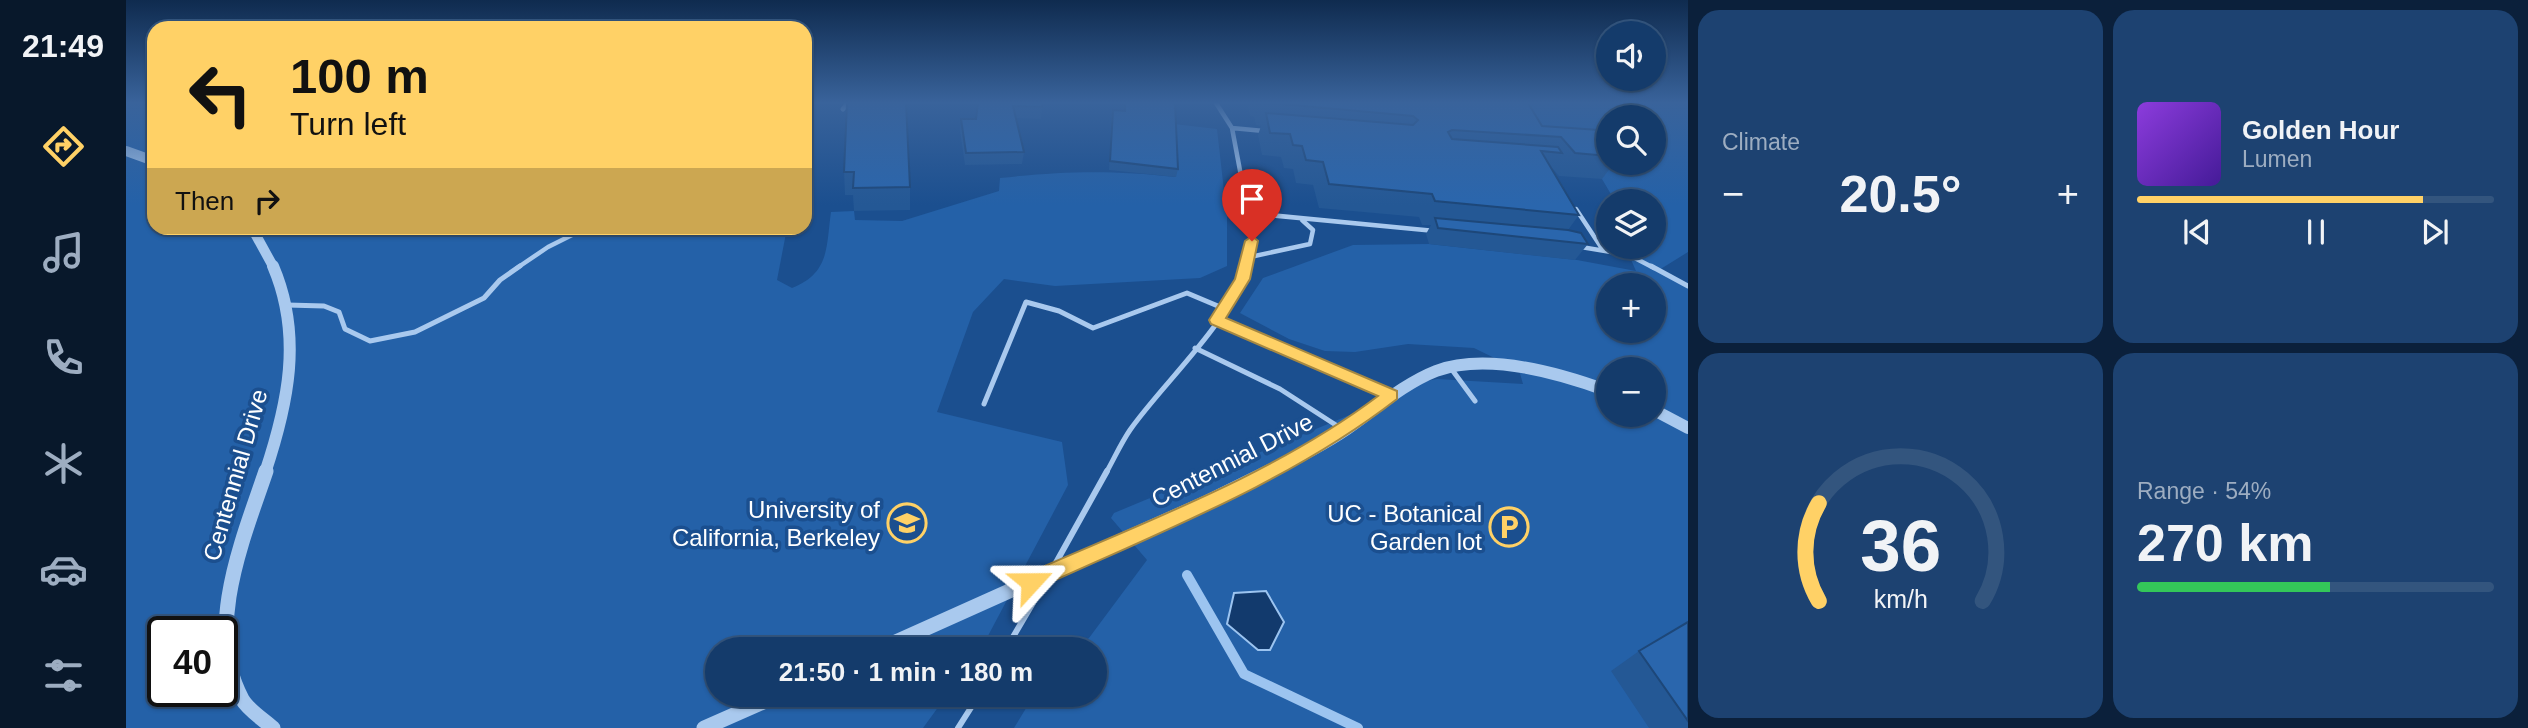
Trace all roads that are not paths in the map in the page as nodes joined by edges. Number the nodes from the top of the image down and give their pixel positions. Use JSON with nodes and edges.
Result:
{"nodes":[{"id":1,"x":1234,"y":137,"type":"edge"},
{"id":2,"x":126,"y":151,"type":"edge"},
{"id":3,"x":147,"y":158,"type":"edge"},
{"id":4,"x":1574,"y":208,"type":"edge"},
{"id":5,"x":1248,"y":213,"type":"junction"},
{"id":6,"x":1298,"y":218,"type":"junction"},
{"id":7,"x":1442,"y":231,"type":"edge"},
{"id":8,"x":257,"y":235,"type":"edge"},
{"id":9,"x":572,"y":235,"type":"edge"},
{"id":10,"x":1596,"y":240,"type":"edge"},
{"id":11,"x":1572,"y":245,"type":"edge"},
{"id":12,"x":1596,"y":249,"type":"edge"},
{"id":13,"x":1250,"y":257,"type":"junction"},
{"id":14,"x":1637,"y":259,"type":"edge"},
{"id":15,"x":1688,"y":286,"type":"edge"},
{"id":16,"x":287,"y":305,"type":"junction"},
{"id":17,"x":1225,"y":309,"type":"junction"},
{"id":18,"x":1217,"y":320,"type":"junction"},
{"id":19,"x":1195,"y":348,"type":"junction"},
{"id":20,"x":1450,"y":366,"type":"junction"},
{"id":21,"x":1596,"y":388,"type":"edge"},
{"id":22,"x":1391,"y":395,"type":"junction"},
{"id":23,"x":1475,"y":401,"type":"dead end"},
{"id":24,"x":984,"y":404,"type":"dead end"},
{"id":25,"x":1666,"y":416,"type":"edge"},
{"id":26,"x":1688,"y":428,"type":"edge"},
{"id":27,"x":1344,"y":431,"type":"junction"},
{"id":28,"x":1208,"y":502,"type":"joint"},
{"id":29,"x":907,"y":637,"type":"edge"},
{"id":30,"x":1013,"y":637,"type":"edge"},
{"id":31,"x":751,"y":707,"type":"edge"},
{"id":32,"x":971,"y":707,"type":"edge"},
{"id":33,"x":273,"y":728,"type":"edge"},
{"id":34,"x":704,"y":728,"type":"edge"},
{"id":35,"x":958,"y":728,"type":"edge"}],
"edges":[{"from":1,"to":5,"type":"lane"},
{"from":2,"to":3,"type":"street"},
{"from":4,"to":10,"type":"lane"},
{"from":5,"to":6,"type":"lane"},
{"from":5,"to":13,"type":"lane"},
{"from":6,"to":7,"type":"lane"},
{"from":6,"to":13,"type":"lane"},
{"from":8,"to":16,"type":"street","name":"Centennial Drive"},
{"from":9,"to":16,"type":"lane"},
{"from":11,"to":12,"type":"lane"},
{"from":13,"to":17,"type":"lane"},
{"from":14,"to":15,"type":"lane"},
{"from":16,"to":33,"type":"street","name":"Centennial Drive"},
{"from":17,"to":18,"type":"lane"},
{"from":17,"to":24,"type":"lane"},
{"from":18,"to":19,"type":"lane"},
{"from":18,"to":22,"type":"lane"},
{"from":19,"to":27,"type":"lane"},
{"from":19,"to":30,"type":"lane"},
{"from":20,"to":21,"type":"street","name":"Centennial Drive"},
{"from":20,"to":22,"type":"street","name":"Centennial Drive"},
{"from":20,"to":23,"type":"lane"},
{"from":22,"to":27,"type":"street","name":"Centennial Drive"},
{"from":25,"to":26,"type":"street"},
{"from":27,"to":28,"type":"street","name":"Centennial Drive"},
{"from":28,"to":29,"type":"street","name":"Centennial Drive","bridge":true},
{"from":31,"to":34,"type":"street"},
{"from":32,"to":35,"type":"lane"}]}
